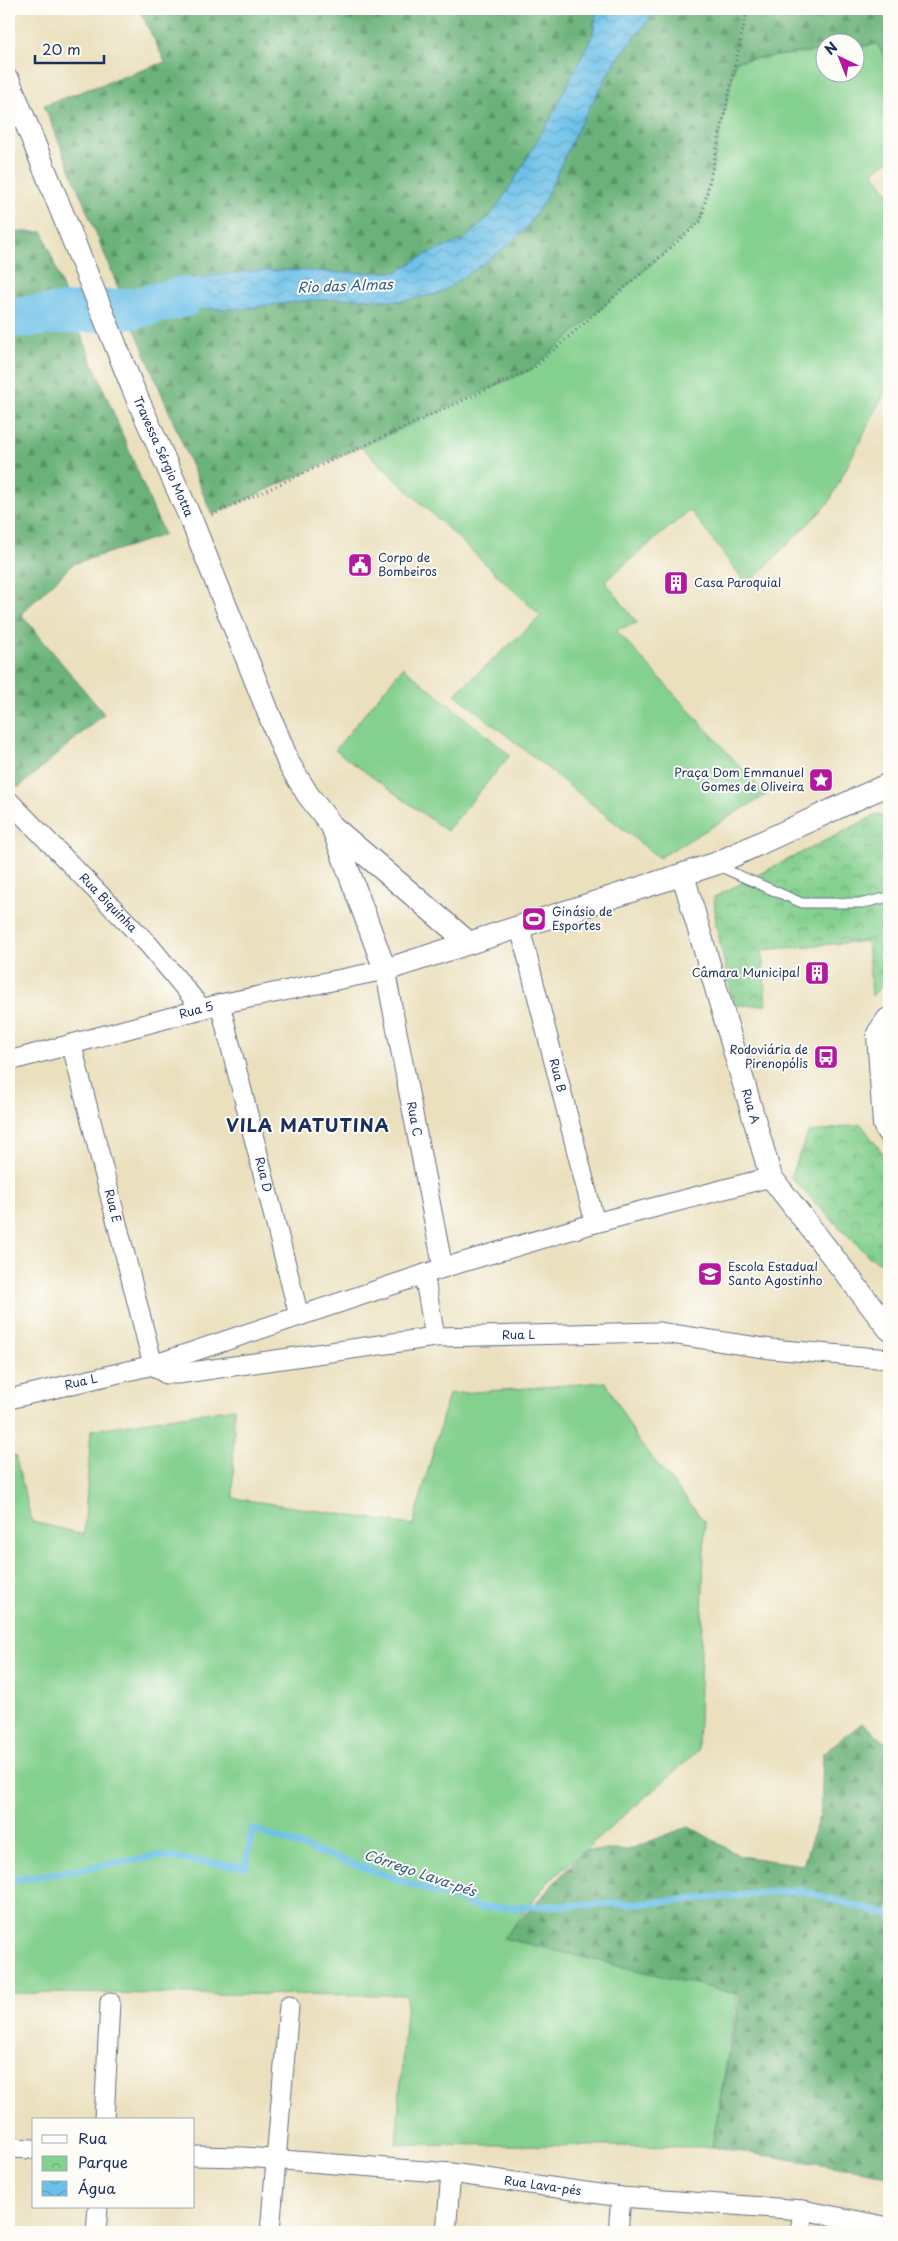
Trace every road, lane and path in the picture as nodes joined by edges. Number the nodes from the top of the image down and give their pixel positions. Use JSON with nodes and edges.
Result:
{"nodes":[{"id":1,"x":750,"y":9,"type":"edge"},
{"id":2,"x":9,"y":81,"type":"edge"},
{"id":3,"x":193,"y":524,"type":"junction"},
{"id":4,"x":889,"y":784,"type":"edge"},
{"id":5,"x":9,"y":802,"type":"edge"},
{"id":6,"x":332,"y":826,"type":"junction"},
{"id":7,"x":715,"y":864,"type":"junction"},
{"id":8,"x":683,"y":875,"type":"junction"},
{"id":9,"x":889,"y":898,"type":"edge"},
{"id":10,"x":520,"y":928,"type":"junction"},
{"id":11,"x":469,"y":943,"type":"junction"},
{"id":12,"x":386,"y":970,"type":"junction"},
{"id":13,"x":211,"y":1006,"type":"junction"},
{"id":14,"x":889,"y":1021,"type":"edge"},
{"id":15,"x":72,"y":1046,"type":"junction"},
{"id":16,"x":9,"y":1061,"type":"edge"},
{"id":17,"x":889,"y":1130,"type":"edge"},
{"id":18,"x":771,"y":1177,"type":"junction"},
{"id":19,"x":595,"y":1223,"type":"junction"},
{"id":20,"x":443,"y":1268,"type":"junction"},
{"id":21,"x":424,"y":1274,"type":"junction"},
{"id":22,"x":881,"y":1313,"type":"edge"},
{"id":23,"x":299,"y":1316,"type":"junction"},
{"id":24,"x":889,"y":1329,"type":"edge"},
{"id":25,"x":435,"y":1337,"type":"junction"},
{"id":26,"x":889,"y":1359,"type":"edge"},
{"id":27,"x":153,"y":1366,"type":"junction"},
{"id":28,"x":9,"y":1399,"type":"edge"},
{"id":29,"x":110,"y":2002,"type":"dead end"},
{"id":30,"x":289,"y":2006,"type":"dead end"},
{"id":31,"x":104,"y":2118,"type":"edge"},
{"id":32,"x":9,"y":2148,"type":"edge"},
{"id":33,"x":32,"y":2150,"type":"edge"},
{"id":34,"x":195,"y":2156,"type":"edge"},
{"id":35,"x":276,"y":2159,"type":"junction"},
{"id":36,"x":451,"y":2173,"type":"junction"},
{"id":37,"x":621,"y":2197,"type":"junction"},
{"id":38,"x":98,"y":2208,"type":"edge"},
{"id":39,"x":803,"y":2210,"type":"junction"},
{"id":40,"x":889,"y":2227,"type":"edge"},
{"id":41,"x":96,"y":2232,"type":"edge"},
{"id":42,"x":270,"y":2232,"type":"edge"},
{"id":43,"x":446,"y":2232,"type":"edge"},
{"id":44,"x":618,"y":2232,"type":"edge"},
{"id":45,"x":800,"y":2232,"type":"edge"}],
"edges":[{"from":1,"to":3,"type":"path"},
{"from":2,"to":3,"type":"street","name":"Travessa Sérgio Motta"},
{"from":3,"to":6,"type":"street","name":"Travessa Sérgio Motta"},
{"from":4,"to":7,"type":"street"},
{"from":5,"to":13,"type":"street","name":"Rua Biquinha"},
{"from":6,"to":11,"type":"street"},
{"from":6,"to":12,"type":"street"},
{"from":7,"to":8,"type":"street"},
{"from":7,"to":9,"type":"lane"},
{"from":8,"to":10,"type":"street"},
{"from":8,"to":18,"type":"street","name":"Rua A"},
{"from":10,"to":11,"type":"street"},
{"from":10,"to":19,"type":"street","name":"Rua B"},
{"from":11,"to":12,"type":"street"},
{"from":12,"to":13,"type":"street","name":"Rua 5"},
{"from":12,"to":20,"type":"street","name":"Rua C"},
{"from":13,"to":15,"type":"street","name":"Rua 5"},
{"from":13,"to":23,"type":"street","name":"Rua D"},
{"from":14,"to":17,"type":"main road"},
{"from":15,"to":16,"type":"street","name":"Rua 5"},
{"from":15,"to":27,"type":"street","name":"Rua E"},
{"from":18,"to":19,"type":"street","name":"Rua L"},
{"from":18,"to":22,"type":"street","name":"Rua A"},
{"from":19,"to":20,"type":"street","name":"Rua L"},
{"from":20,"to":21,"type":"street","name":"Rua L"},
{"from":21,"to":23,"type":"street","name":"Rua L"},
{"from":21,"to":25,"type":"street"},
{"from":22,"to":24,"type":"street","name":"Rua A"},
{"from":23,"to":27,"type":"street","name":"Rua L"},
{"from":25,"to":26,"type":"street","name":"Rua L"},
{"from":25,"to":27,"type":"street","name":"Rua L"},
{"from":27,"to":28,"type":"street","name":"Rua L"},
{"from":29,"to":31,"type":"street"},
{"from":30,"to":35,"type":"street"},
{"from":32,"to":33,"type":"street"},
{"from":34,"to":35,"type":"street","name":"Rua Lava-pés"},
{"from":35,"to":36,"type":"street","name":"Rua Lava-pés"},
{"from":35,"to":42,"type":"street"},
{"from":36,"to":37,"type":"street","name":"Rua Lava-pés"},
{"from":36,"to":43,"type":"street"},
{"from":37,"to":39,"type":"street","name":"Rua Lava-pés"},
{"from":37,"to":44,"type":"street"},
{"from":38,"to":41,"type":"street"},
{"from":39,"to":40,"type":"street","name":"Rua Lava-pés"},
{"from":39,"to":45,"type":"street"}]}
